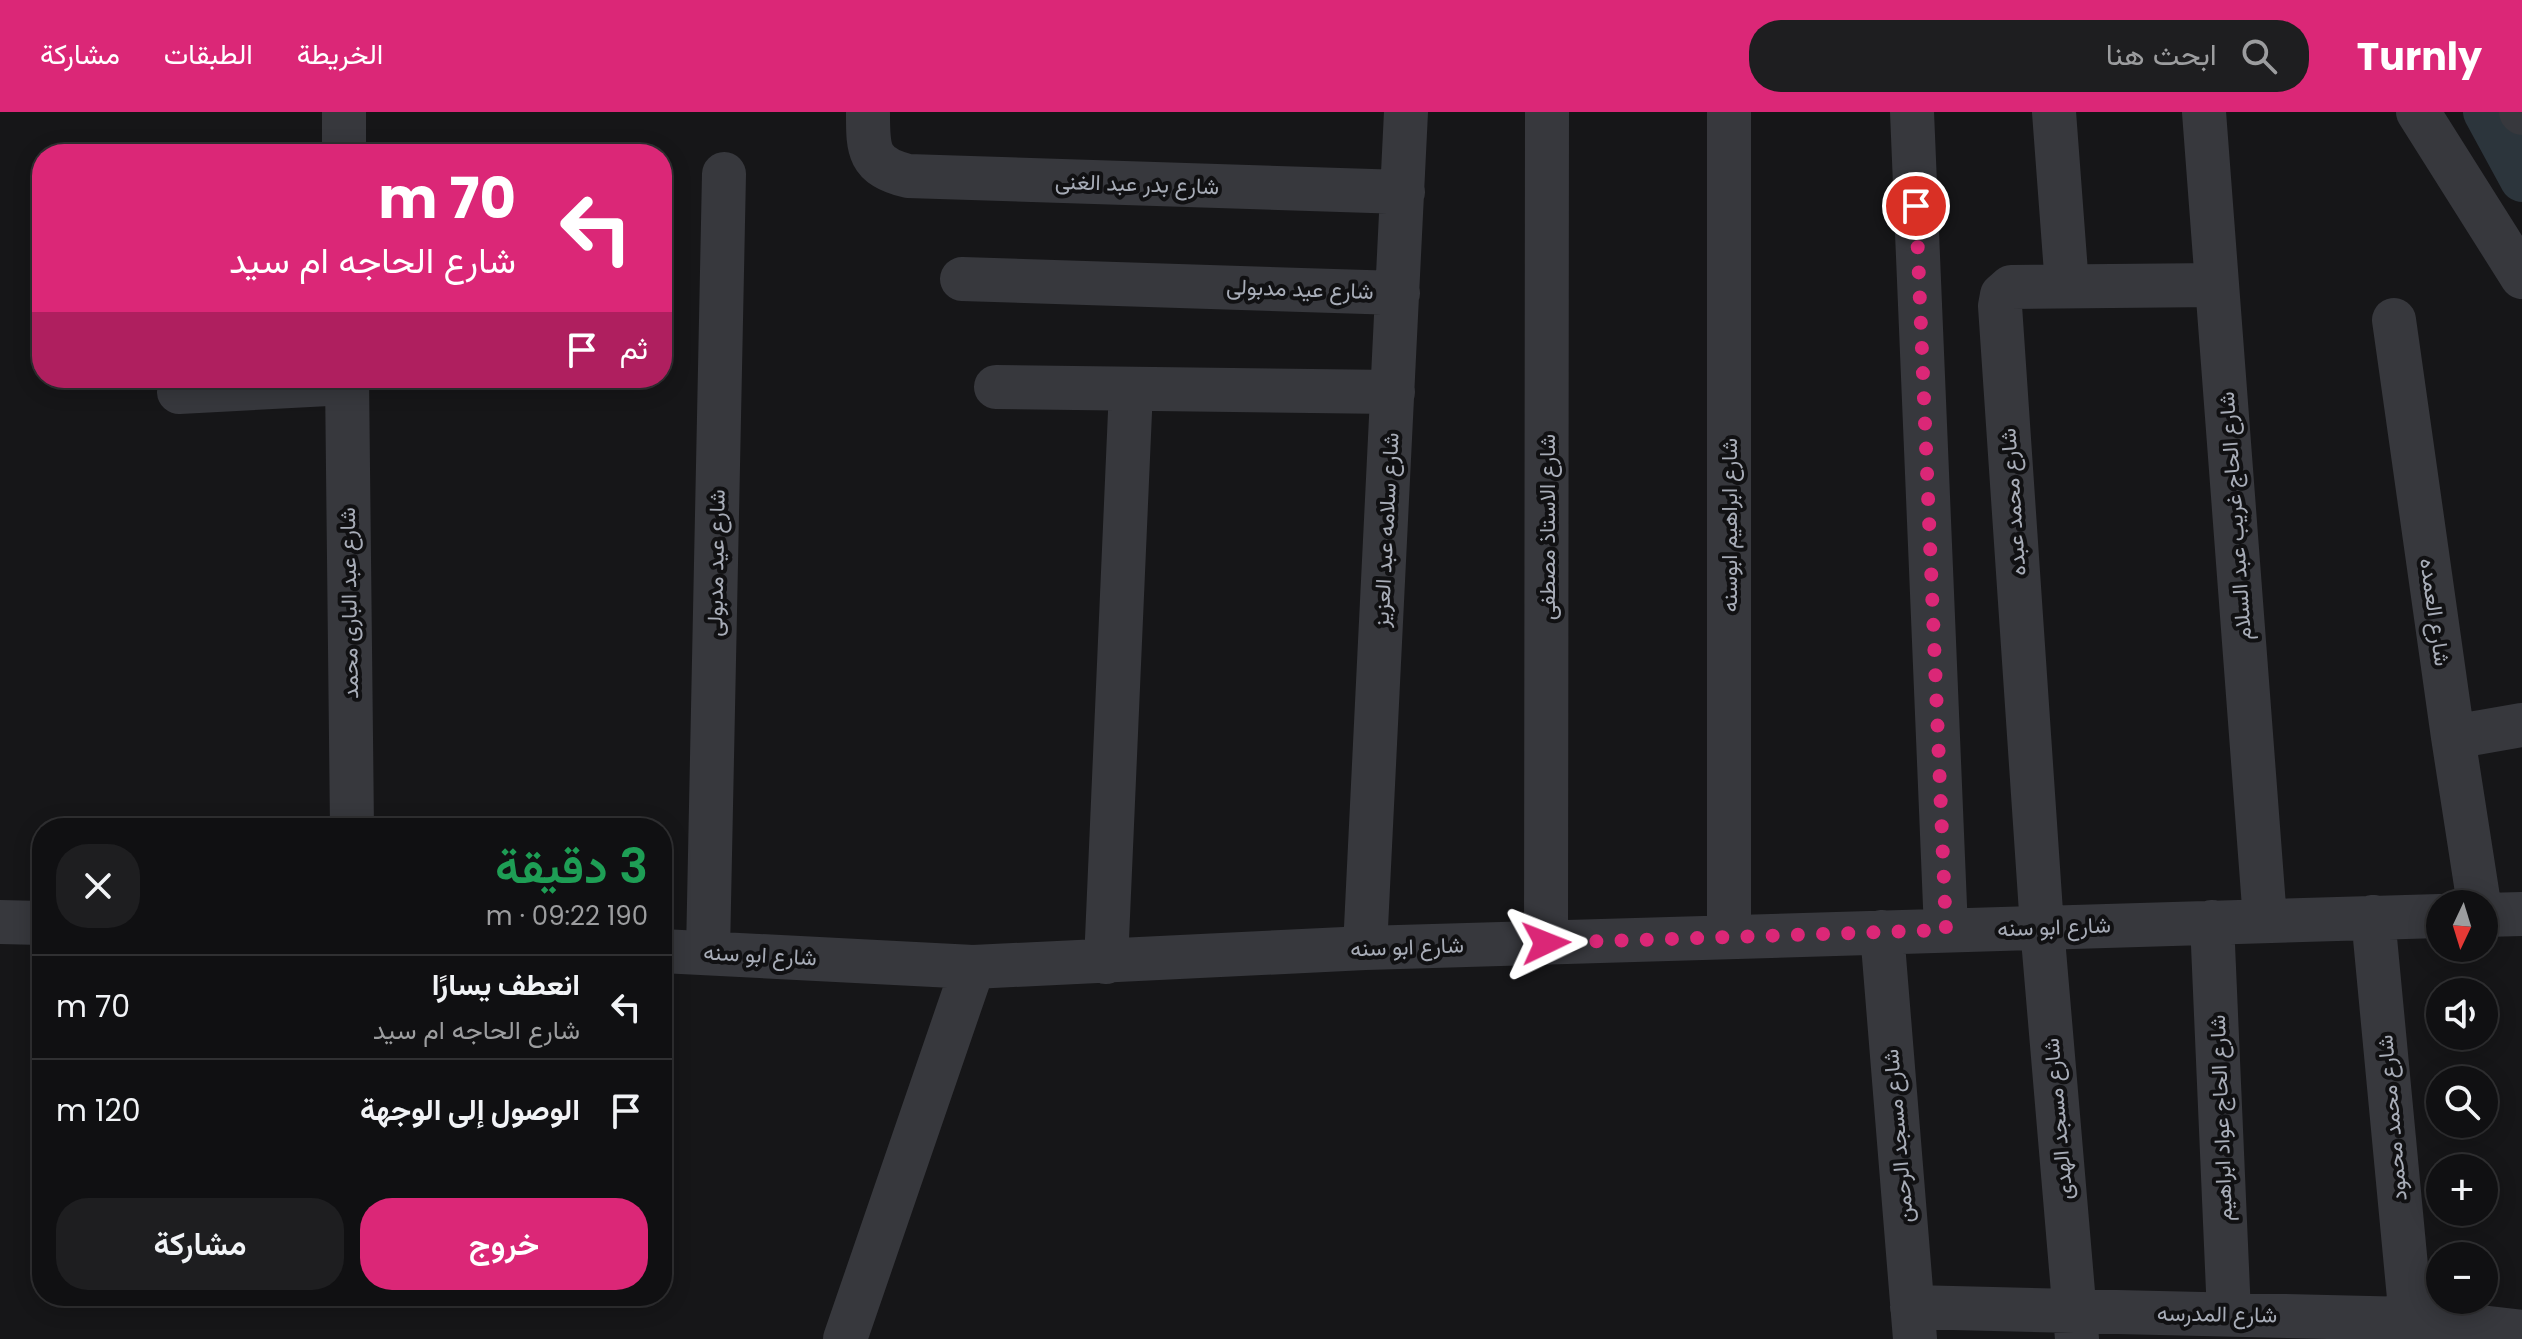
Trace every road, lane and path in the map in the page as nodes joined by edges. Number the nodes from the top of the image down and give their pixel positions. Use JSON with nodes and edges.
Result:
{"nodes":[{"id":1,"x":344,"y":112,"type":"edge"},
{"id":2,"x":868,"y":112,"type":"edge"},
{"id":3,"x":1406,"y":112,"type":"edge"},
{"id":4,"x":1547,"y":112,"type":"edge"},
{"id":5,"x":1729,"y":112,"type":"edge"},
{"id":6,"x":1912,"y":112,"type":"edge"},
{"id":7,"x":2054,"y":112,"type":"edge"},
{"id":8,"x":2204,"y":112,"type":"edge"},
{"id":9,"x":2418,"y":112,"type":"edge"},
{"id":10,"x":344,"y":144,"type":"edge"},
{"id":11,"x":724,"y":174,"type":"dead end"},
{"id":12,"x":1403,"y":192,"type":"junction"},
{"id":13,"x":2522,"y":277,"type":"edge"},
{"id":14,"x":962,"y":279,"type":"dead end"},
{"id":15,"x":2217,"y":285,"type":"junction"},
{"id":16,"x":2067,"y":286,"type":"junction"},
{"id":17,"x":1398,"y":293,"type":"junction"},
{"id":18,"x":2394,"y":320,"type":"dead end"},
{"id":19,"x":996,"y":387,"type":"dead end"},
{"id":20,"x":240,"y":388,"type":"edge"},
{"id":21,"x":347,"y":388,"type":"edge"},
{"id":22,"x":1131,"y":389,"type":"junction"},
{"id":23,"x":179,"y":392,"type":"dead end"},
{"id":24,"x":1393,"y":392,"type":"junction"},
{"id":25,"x":2522,"y":725,"type":"edge"},
{"id":26,"x":2453,"y":737,"type":"junction"},
{"id":27,"x":352,"y":818,"type":"edge"},
{"id":28,"x":2477,"y":890,"type":"edge"},
{"id":29,"x":2522,"y":914,"type":"edge"},
{"id":30,"x":2498,"y":915,"type":"edge"},
{"id":31,"x":2426,"y":916,"type":"edge"},
{"id":32,"x":2373,"y":917,"type":"junction"},
{"id":33,"x":2265,"y":920,"type":"junction"},
{"id":34,"x":0,"y":922,"type":"edge"},
{"id":35,"x":2212,"y":922,"type":"junction"},
{"id":36,"x":32,"y":923,"type":"edge"},
{"id":37,"x":2042,"y":927,"type":"junction"},
{"id":38,"x":1946,"y":930,"type":"junction"},
{"id":39,"x":1882,"y":932,"type":"junction"},
{"id":40,"x":1729,"y":937,"type":"junction"},
{"id":41,"x":1546,"y":943,"type":"junction"},
{"id":42,"x":1365,"y":948,"type":"junction"},
{"id":43,"x":672,"y":951,"type":"edge"},
{"id":44,"x":708,"y":952,"type":"junction"},
{"id":45,"x":1106,"y":962,"type":"junction"},
{"id":46,"x":973,"y":967,"type":"junction"},
{"id":47,"x":2411,"y":1319,"type":"junction"},
{"id":48,"x":1914,"y":1323,"type":"edge"},
{"id":49,"x":2254,"y":1323,"type":"edge"},
{"id":50,"x":2075,"y":1325,"type":"edge"},
{"id":51,"x":2522,"y":1332,"type":"edge"},
{"id":52,"x":845,"y":1339,"type":"edge"}],
"edges":[{"from":1,"to":10,"type":"street"},
{"from":2,"to":12,"type":"street","name":"شارع بدر عبد الغنى"},
{"from":3,"to":12,"type":"street","name":"شارع سلامه عبد العزيز"},
{"from":4,"to":41,"type":"street","name":"شارع الاستاذ مصطفى"},
{"from":5,"to":40,"type":"street","name":"شارع ابراهيم ابوسنه"},
{"from":6,"to":38,"type":"street"},
{"from":7,"to":16,"type":"street"},
{"from":8,"to":15,"type":"street","name":"شارع الحاج غريب عبد السلام"},
{"from":9,"to":13,"type":"street"},
{"from":11,"to":44,"type":"street","name":"شارع عيد مدبولى"},
{"from":12,"to":17,"type":"street","name":"شارع سلامه عبد العزيز"},
{"from":14,"to":17,"type":"street","name":"شارع عيد مدبولى"},
{"from":15,"to":16,"type":"street","name":"شارع محمد عبده"},
{"from":15,"to":33,"type":"street","name":"شارع الحاج غريب عبد السلام"},
{"from":16,"to":37,"type":"street","name":"شارع محمد عبده"},
{"from":17,"to":24,"type":"street","name":"شارع سلامه عبد العزيز"},
{"from":18,"to":26,"type":"street","name":"شارع العمده"},
{"from":19,"to":22,"type":"street"},
{"from":20,"to":23,"type":"street"},
{"from":21,"to":27,"type":"street","name":"شارع عبد البارى محمد"},
{"from":22,"to":24,"type":"street"},
{"from":22,"to":45,"type":"street"},
{"from":24,"to":42,"type":"street","name":"شارع سلامه عبد العزيز"},
{"from":25,"to":26,"type":"street"},
{"from":26,"to":28,"type":"street","name":"شارع العمده"},
{"from":29,"to":30,"type":"street"},
{"from":31,"to":32,"type":"street","name":"شارع ابو سنه"},
{"from":32,"to":33,"type":"street","name":"شارع ابو سنه"},
{"from":32,"to":47,"type":"street","name":"شارع محمد محمود"},
{"from":33,"to":35,"type":"street","name":"شارع ابو سنه"},
{"from":34,"to":36,"type":"street"},
{"from":35,"to":37,"type":"street","name":"شارع ابو سنه"},
{"from":35,"to":49,"type":"street","name":"شارع الحاج عواد ابراهيم"},
{"from":37,"to":38,"type":"street","name":"شارع ابو سنه"},
{"from":37,"to":50,"type":"street","name":"شارع مسجد الهدى"},
{"from":38,"to":39,"type":"street","name":"شارع ابو سنه"},
{"from":39,"to":40,"type":"street","name":"شارع ابو سنه"},
{"from":39,"to":48,"type":"street","name":"شارع مسجد الرحمن"},
{"from":40,"to":41,"type":"street","name":"شارع ابو سنه"},
{"from":41,"to":42,"type":"street","name":"شارع ابو سنه"},
{"from":42,"to":45,"type":"street","name":"شارع ابو سنه"},
{"from":43,"to":44,"type":"street","name":"شارع ابو سنه"},
{"from":44,"to":46,"type":"street","name":"شارع ابو سنه"},
{"from":45,"to":46,"type":"street","name":"شارع ابو سنه"},
{"from":46,"to":52,"type":"street"},
{"from":47,"to":49,"type":"street","name":"شارع المدرسه"},
{"from":47,"to":51,"type":"street","name":"شارع المدرسه"},
{"from":48,"to":50,"type":"street","name":"شارع المدرسه"},
{"from":49,"to":50,"type":"street","name":"شارع المدرسه"}]}
